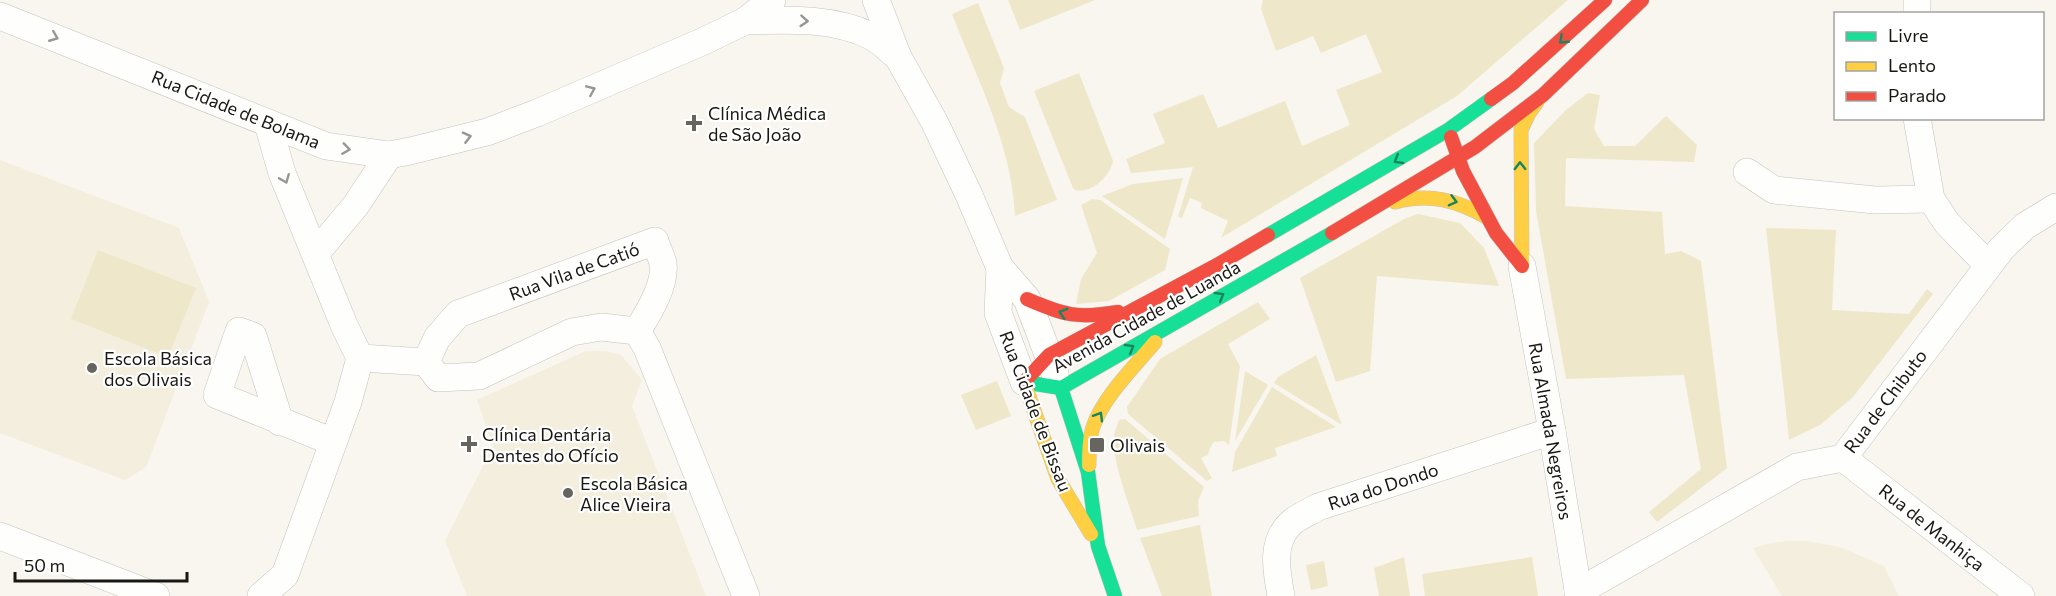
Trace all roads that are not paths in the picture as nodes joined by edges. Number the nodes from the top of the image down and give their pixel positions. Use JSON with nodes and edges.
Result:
{"nodes":[{"id":1,"x":772,"y":0,"type":"edge"},
{"id":2,"x":876,"y":0,"type":"edge"},
{"id":3,"x":1605,"y":0,"type":"edge"},
{"id":4,"x":1642,"y":0,"type":"edge"},
{"id":5,"x":0,"y":16,"type":"edge"},
{"id":6,"x":745,"y":21,"type":"junction"},
{"id":7,"x":898,"y":57,"type":"junction"},
{"id":8,"x":1543,"y":94,"type":"junction"},
{"id":9,"x":1917,"y":120,"type":"edge"},
{"id":10,"x":268,"y":124,"type":"junction"},
{"id":11,"x":1448,"y":130,"type":"junction"},
{"id":12,"x":1480,"y":152,"type":"junction"},
{"id":13,"x":389,"y":154,"type":"junction"},
{"id":14,"x":1458,"y":158,"type":"junction"},
{"id":15,"x":1747,"y":172,"type":"dead end"},
{"id":16,"x":1509,"y":187,"type":"dead end"},
{"id":17,"x":1931,"y":199,"type":"junction"},
{"id":18,"x":2056,"y":207,"type":"edge"},
{"id":19,"x":1376,"y":208,"type":"junction"},
{"id":20,"x":1488,"y":218,"type":"junction"},
{"id":21,"x":1523,"y":218,"type":"junction"},
{"id":22,"x":316,"y":253,"type":"junction"},
{"id":23,"x":1988,"y":265,"type":"junction"},
{"id":24,"x":1522,"y":266,"type":"junction"},
{"id":25,"x":1000,"y":268,"type":"junction"},
{"id":26,"x":1027,"y":299,"type":"junction"},
{"id":27,"x":1141,"y":307,"type":"junction"},
{"id":28,"x":1169,"y":326,"type":"junction"},
{"id":29,"x":637,"y":330,"type":"junction"},
{"id":30,"x":1049,"y":355,"type":"junction"},
{"id":31,"x":360,"y":358,"type":"junction"},
{"id":32,"x":426,"y":362,"type":"junction"},
{"id":33,"x":1024,"y":382,"type":"junction"},
{"id":34,"x":1061,"y":388,"type":"junction"},
{"id":35,"x":280,"y":422,"type":"dead end"},
{"id":36,"x":1552,"y":431,"type":"junction"},
{"id":37,"x":333,"y":442,"type":"junction"},
{"id":38,"x":1843,"y":458,"type":"junction"},
{"id":39,"x":1088,"y":472,"type":"junction"},
{"id":40,"x":0,"y":536,"type":"edge"},
{"id":41,"x":1098,"y":546,"type":"junction"},
{"id":42,"x":288,"y":585,"type":"edge"},
{"id":43,"x":1579,"y":594,"type":"edge"},
{"id":44,"x":156,"y":596,"type":"edge"},
{"id":45,"x":261,"y":596,"type":"edge"},
{"id":46,"x":746,"y":596,"type":"edge"},
{"id":47,"x":1115,"y":596,"type":"edge"},
{"id":48,"x":1281,"y":596,"type":"edge"},
{"id":49,"x":2021,"y":596,"type":"edge"}],
"edges":[{"from":1,"to":6,"type":"street","name":"Rua Cidade de Bolama"},
{"from":2,"to":7,"type":"street","name":"Rua Cidade de Bissau"},
{"from":3,"to":11,"type":"main road","name":"Avenida Cidade de Luanda","one_way":true},
{"from":4,"to":8,"type":"main road","name":"Avenida Cidade de Luanda"},
{"from":5,"to":10,"type":"street","name":"Rua Cidade de Bolama","one_way":true},
{"from":6,"to":7,"type":"street","name":"Rua Cidade de Bolama","one_way":true},
{"from":13,"to":6,"type":"street","name":"Rua Cidade de Bolama","one_way":true},
{"from":7,"to":25,"type":"street","name":"Rua Cidade de Bissau"},
{"from":8,"to":12,"type":"main road","name":"Avenida Cidade de Luanda"},
{"from":21,"to":8,"type":"main road","one_way":true},
{"from":9,"to":17,"type":"street"},
{"from":10,"to":13,"type":"street","name":"Rua Cidade de Bolama","one_way":true},
{"from":10,"to":22,"type":"street","one_way":true},
{"from":11,"to":12,"type":"main road"},
{"from":11,"to":14,"type":"main road"},
{"from":11,"to":27,"type":"main road","name":"Avenida Cidade de Luanda","one_way":true},
{"from":12,"to":14,"type":"main road","name":"Avenida Cidade de Luanda"},
{"from":13,"to":22,"type":"street"},
{"from":14,"to":19,"type":"main road","name":"Avenida Cidade de Luanda"},
{"from":14,"to":20,"type":"main road"},
{"from":15,"to":17,"type":"street"},
{"from":16,"to":21,"type":"main road"},
{"from":17,"to":23,"type":"street"},
{"from":18,"to":23,"type":"street","name":"Rua de Chibuto"},
{"from":19,"to":20,"type":"main road","one_way":true},
{"from":28,"to":19,"type":"main road","name":"Avenida Cidade de Luanda","one_way":true},
{"from":20,"to":24,"type":"main road"},
{"from":21,"to":24,"type":"main road"},
{"from":22,"to":31,"type":"street"},
{"from":23,"to":38,"type":"street","name":"Rua de Chibuto"},
{"from":24,"to":36,"type":"street","name":"Rua Almada Negreiros"},
{"from":25,"to":26,"type":"street","name":"Rua Cidade de Bissau"},
{"from":25,"to":33,"type":"street","name":"Rua Cidade de Bissau"},
{"from":27,"to":26,"type":"main road","one_way":true},
{"from":26,"to":30,"type":"street","name":"Rua Cidade de Bissau"},
{"from":27,"to":30,"type":"main road","name":"Avenida Cidade de Luanda"},
{"from":34,"to":28,"type":"main road","name":"Avenida Cidade de Luanda","one_way":true},
{"from":39,"to":28,"type":"main road","one_way":true},
{"from":29,"to":32,"type":"street"},
{"from":29,"to":32,"type":"street","name":"Rua Vila de Catió"},
{"from":29,"to":46,"type":"street"},
{"from":30,"to":33,"type":"main road","name":"Avenida Cidade de Luanda"},
{"from":30,"to":34,"type":"street","name":"Rua Cidade de Bissau"},
{"from":31,"to":32,"type":"street"},
{"from":31,"to":37,"type":"street"},
{"from":33,"to":34,"type":"main road","name":"Avenida Cidade de Luanda"},
{"from":33,"to":41,"type":"main road","name":"Rua Cidade de Bissau"},
{"from":34,"to":39,"type":"main road","name":"Rua Cidade de Bissau"},
{"from":35,"to":37,"type":"street"},
{"from":36,"to":43,"type":"street","name":"Rua Almada Negreiros"},
{"from":36,"to":48,"type":"street","name":"Rua do Dondo"},
{"from":37,"to":42,"type":"street"},
{"from":38,"to":43,"type":"street","name":"Rua de Chibuto"},
{"from":38,"to":49,"type":"street","name":"Rua de Manhiça"},
{"from":39,"to":41,"type":"main road","name":"Rua Cidade de Bissau"},
{"from":40,"to":44,"type":"street"},
{"from":41,"to":47,"type":"main road","name":"Rua Cidade de Bissau"},
{"from":42,"to":45,"type":"street"}]}
